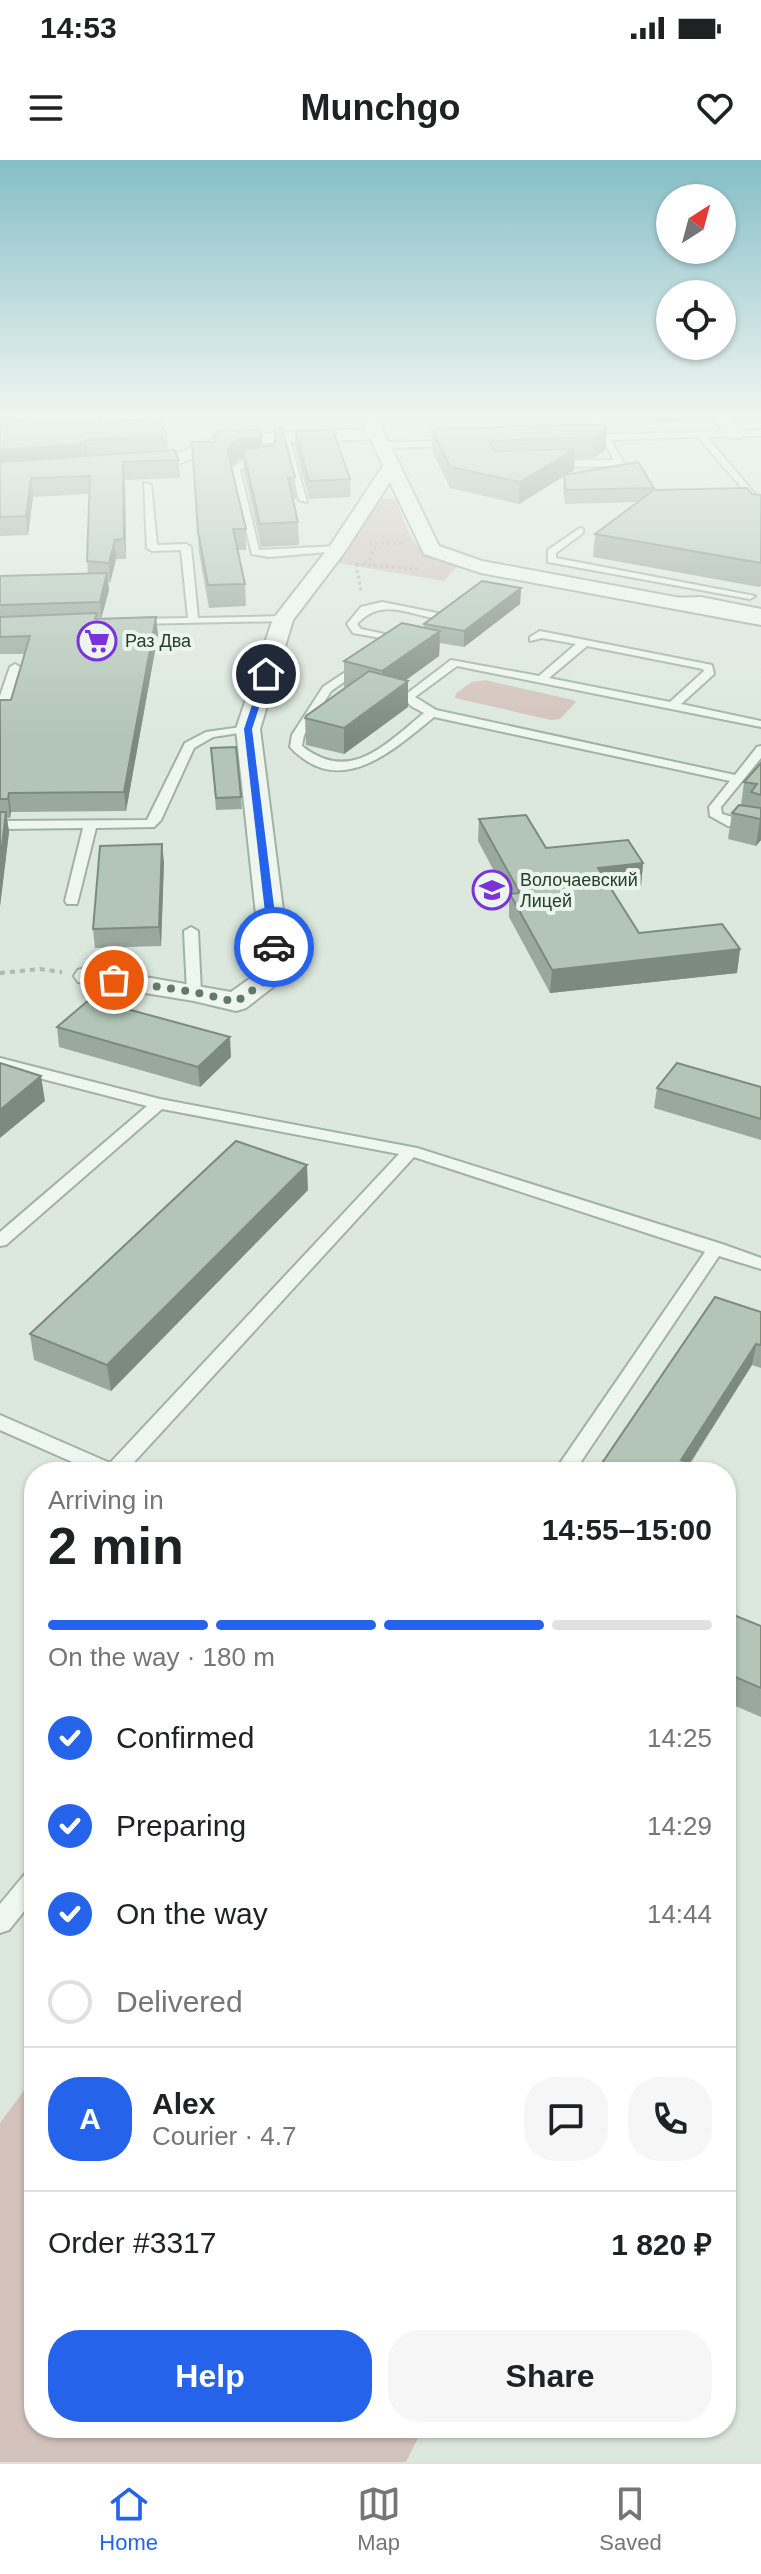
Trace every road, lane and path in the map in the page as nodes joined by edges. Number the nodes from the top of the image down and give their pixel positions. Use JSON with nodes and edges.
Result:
{"nodes":[{"id":1,"x":150,"y":523,"type":"edge"},
{"id":2,"x":248,"y":523,"type":"edge"},
{"id":3,"x":349,"y":523,"type":"edge"},
{"id":4,"x":419,"y":523,"type":"edge"},
{"id":5,"x":580,"y":531,"type":"dead end"},
{"id":6,"x":376,"y":544,"type":"dead end"},
{"id":7,"x":337,"y":549,"type":"junction"},
{"id":8,"x":756,"y":598,"type":"edge"},
{"id":9,"x":666,"y":601,"type":"junction"},
{"id":10,"x":738,"y":607,"type":"junction"},
{"id":11,"x":365,"y":609,"type":"junction"},
{"id":12,"x":761,"y":612,"type":"edge"},
{"id":13,"x":437,"y":616,"type":"edge"},
{"id":14,"x":283,"y":619,"type":"junction"},
{"id":15,"x":761,"y":619,"type":"edge"},
{"id":16,"x":193,"y":620,"type":"junction"},
{"id":17,"x":117,"y":623,"type":"edge"},
{"id":18,"x":534,"y":639,"type":"dead end"},
{"id":19,"x":399,"y":640,"type":"junction"},
{"id":20,"x":413,"y":643,"type":"edge"},
{"id":21,"x":584,"y":643,"type":"junction"},
{"id":22,"x":387,"y":649,"type":"edge"},
{"id":23,"x":442,"y":650,"type":"edge"},
{"id":24,"x":375,"y":657,"type":"edge"},
{"id":25,"x":455,"y":662,"type":"junction"},
{"id":26,"x":15,"y":667,"type":"dead end"},
{"id":27,"x":540,"y":680,"type":"junction"},
{"id":28,"x":673,"y":706,"type":"junction"},
{"id":29,"x":432,"y":713,"type":"junction"},
{"id":30,"x":0,"y":714,"type":"edge"},
{"id":31,"x":761,"y":724,"type":"edge"},
{"id":32,"x":248,"y":729,"type":"junction"},
{"id":33,"x":761,"y":750,"type":"edge"},
{"id":34,"x":737,"y":779,"type":"junction"},
{"id":35,"x":0,"y":825,"type":"edge"},
{"id":36,"x":90,"y":825,"type":"junction"},
{"id":37,"x":761,"y":829,"type":"edge"},
{"id":38,"x":72,"y":901,"type":"dead end"},
{"id":39,"x":191,"y":931,"type":"dead end"},
{"id":40,"x":0,"y":973,"type":"edge"},
{"id":41,"x":88,"y":976,"type":"joint"},
{"id":42,"x":194,"y":992,"type":"junction"},
{"id":43,"x":0,"y":1063,"type":"edge"},
{"id":44,"x":159,"y":1104,"type":"junction"},
{"id":45,"x":411,"y":1151,"type":"junction"},
{"id":46,"x":0,"y":1241,"type":"edge"},
{"id":47,"x":716,"y":1248,"type":"junction"},
{"id":48,"x":761,"y":1264,"type":"edge"},
{"id":49,"x":0,"y":1422,"type":"edge"},
{"id":50,"x":90,"y":1462,"type":"edge"},
{"id":51,"x":121,"y":1462,"type":"edge"},
{"id":52,"x":571,"y":1462,"type":"edge"},
{"id":53,"x":24,"y":1893,"type":"edge"},
{"id":54,"x":0,"y":1922,"type":"edge"}],
"edges":[{"from":1,"to":16,"type":"lane"},
{"from":2,"to":7,"type":"lane"},
{"from":3,"to":7,"type":"street"},
{"from":4,"to":9,"type":"street"},
{"from":5,"to":8,"type":"lane"},
{"from":6,"to":11,"type":"path"},
{"from":7,"to":14,"type":"street"},
{"from":8,"to":10,"type":"lane"},
{"from":9,"to":10,"type":"lane"},
{"from":9,"to":15,"type":"street"},
{"from":10,"to":12,"type":"lane"},
{"from":11,"to":13,"type":"lane"},
{"from":11,"to":19,"type":"lane"},
{"from":14,"to":16,"type":"lane"},
{"from":14,"to":32,"type":"street"},
{"from":16,"to":17,"type":"lane"},
{"from":18,"to":21,"type":"lane"},
{"from":19,"to":20,"type":"lane"},
{"from":19,"to":22,"type":"lane"},
{"from":21,"to":27,"type":"lane"},
{"from":21,"to":28,"type":"lane"},
{"from":23,"to":25,"type":"lane"},
{"from":24,"to":29,"type":"lane"},
{"from":25,"to":27,"type":"lane"},
{"from":25,"to":29,"type":"lane"},
{"from":26,"to":30,"type":"lane"},
{"from":27,"to":28,"type":"lane"},
{"from":28,"to":31,"type":"lane"},
{"from":29,"to":34,"type":"lane"},
{"from":32,"to":36,"type":"lane"},
{"from":32,"to":42,"type":"street"},
{"from":33,"to":34,"type":"lane"},
{"from":34,"to":37,"type":"lane"},
{"from":35,"to":36,"type":"lane"},
{"from":36,"to":38,"type":"lane"},
{"from":39,"to":42,"type":"lane"},
{"from":40,"to":41,"type":"path"},
{"from":41,"to":42,"type":"street"},
{"from":43,"to":44,"type":"lane"},
{"from":44,"to":45,"type":"lane"},
{"from":44,"to":46,"type":"lane"},
{"from":45,"to":47,"type":"lane"},
{"from":45,"to":51,"type":"lane"},
{"from":47,"to":48,"type":"lane"},
{"from":47,"to":52,"type":"lane"},
{"from":49,"to":50,"type":"lane"},
{"from":53,"to":54,"type":"lane"}]}
